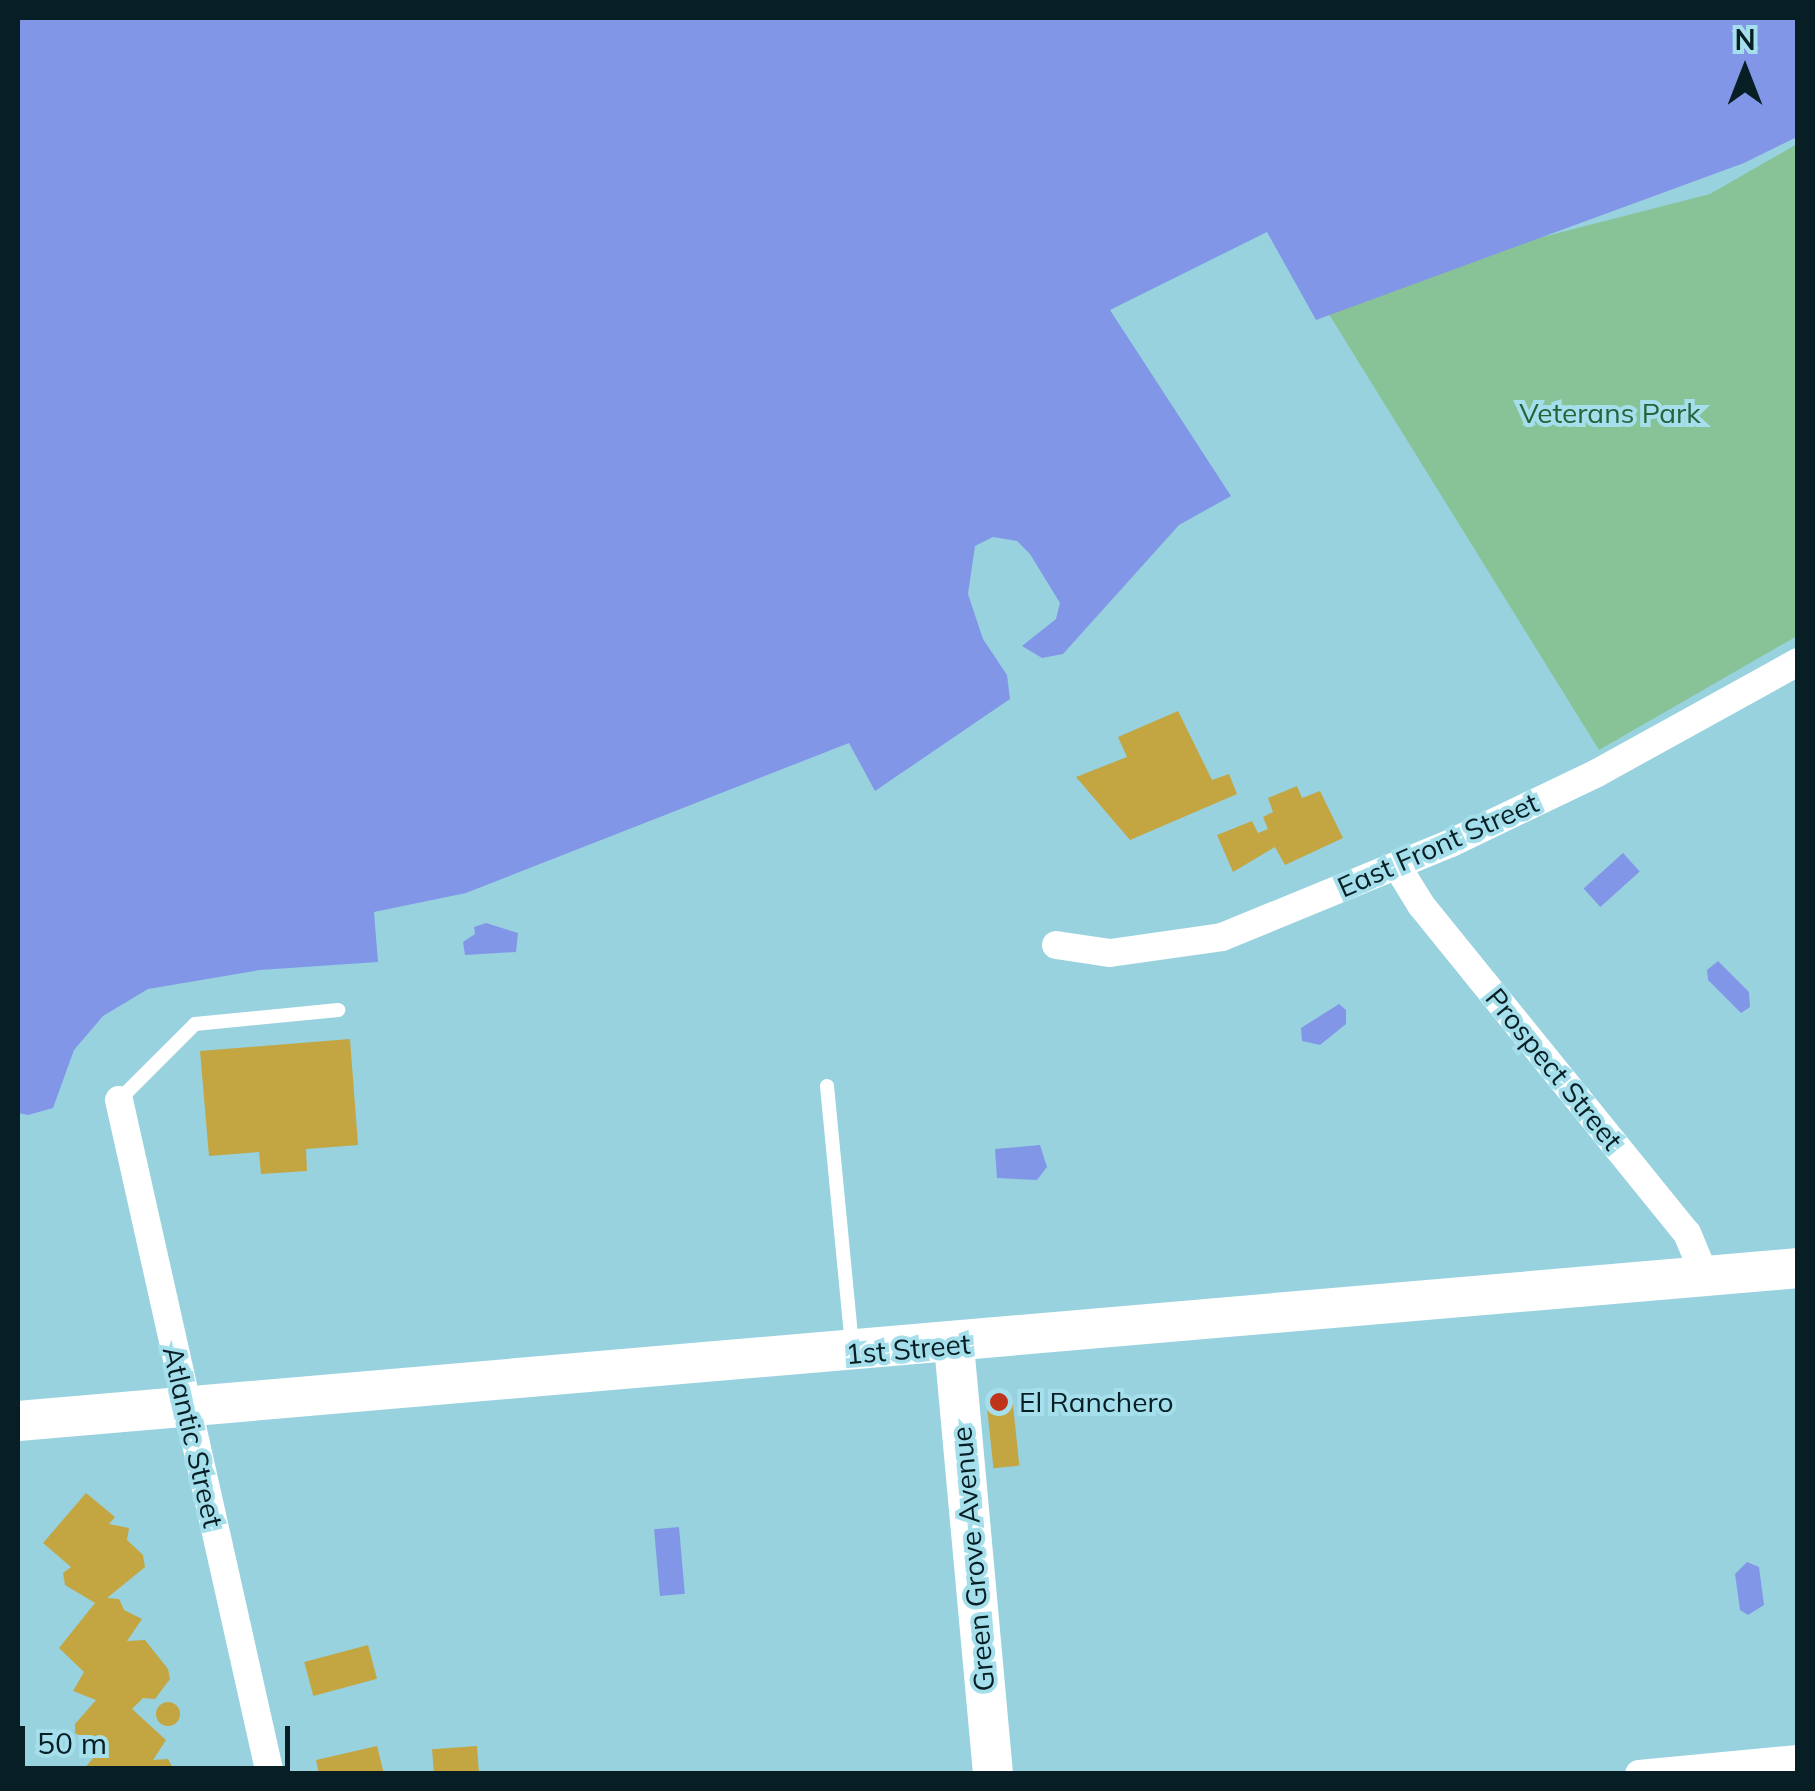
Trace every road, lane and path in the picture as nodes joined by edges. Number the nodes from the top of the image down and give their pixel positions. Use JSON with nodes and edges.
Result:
{"nodes":[{"id":1,"x":1798,"y":662,"type":"edge"},
{"id":2,"x":1397,"y":866,"type":"junction"},
{"id":3,"x":1056,"y":945,"type":"dead end"},
{"id":4,"x":338,"y":1010,"type":"dead end"},
{"id":5,"x":827,"y":1086,"type":"dead end"},
{"id":6,"x":119,"y":1100,"type":"joint"},
{"id":7,"x":1798,"y":1268,"type":"edge"},
{"id":8,"x":1705,"y":1276,"type":"junction"},
{"id":9,"x":954,"y":1345,"type":"junction"},
{"id":10,"x":852,"y":1354,"type":"junction"},
{"id":11,"x":187,"y":1409,"type":"junction"},
{"id":12,"x":18,"y":1421,"type":"edge"},
{"id":13,"x":1798,"y":1759,"type":"edge"},
{"id":14,"x":270,"y":1774,"type":"edge"},
{"id":15,"x":992,"y":1774,"type":"edge"},
{"id":16,"x":1639,"y":1774,"type":"edge"}],
"edges":[{"from":1,"to":2,"type":"street","name":"East Front Street"},
{"from":2,"to":3,"type":"street","name":"East Front Street"},
{"from":2,"to":8,"type":"street","name":"Prospect Street"},
{"from":4,"to":6,"type":"lane"},
{"from":5,"to":10,"type":"lane"},
{"from":6,"to":11,"type":"street","name":"Atlantic Street"},
{"from":7,"to":8,"type":"main road","name":"1st Street"},
{"from":8,"to":9,"type":"main road","name":"1st Street"},
{"from":9,"to":10,"type":"main road","name":"1st Street"},
{"from":9,"to":15,"type":"main road","name":"Green Grove Avenue"},
{"from":10,"to":11,"type":"main road","name":"1st Street"},
{"from":11,"to":12,"type":"main road","name":"1st Street"},
{"from":11,"to":14,"type":"street","name":"Atlantic Street"},
{"from":13,"to":16,"type":"street"}]}
